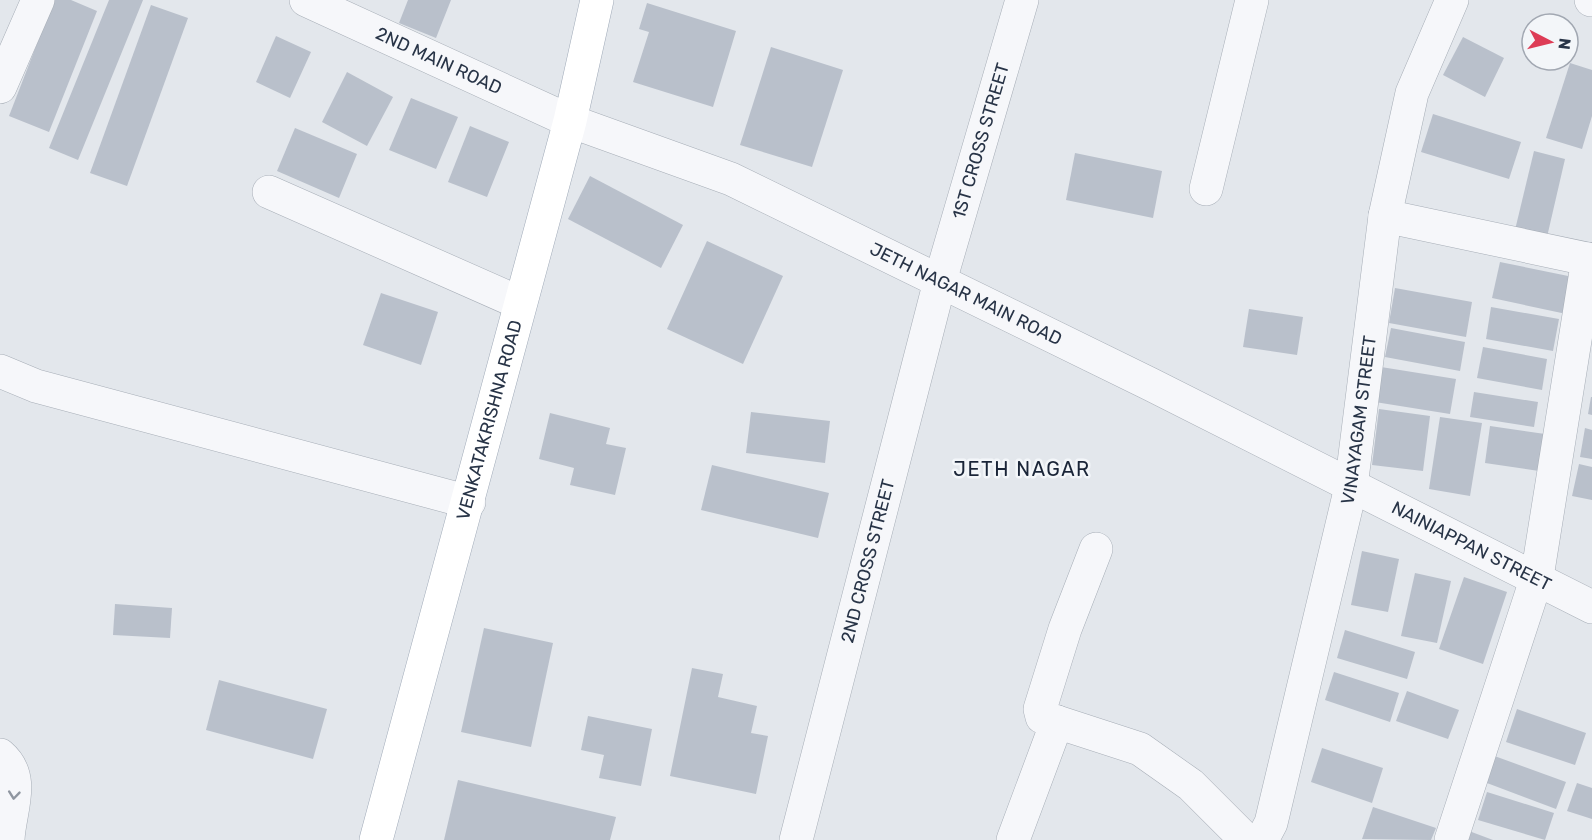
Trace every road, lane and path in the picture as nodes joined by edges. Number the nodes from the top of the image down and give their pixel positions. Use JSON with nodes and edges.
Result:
{"nodes":[{"id":1,"x":38,"y":0,"type":"edge"},
{"id":2,"x":306,"y":0,"type":"edge"},
{"id":3,"x":597,"y":0,"type":"edge"},
{"id":4,"x":1022,"y":0,"type":"edge"},
{"id":5,"x":1252,"y":0,"type":"edge"},
{"id":6,"x":1452,"y":0,"type":"edge"},
{"id":7,"x":0,"y":87,"type":"edge"},
{"id":8,"x":570,"y":121,"type":"junction"},
{"id":9,"x":1206,"y":189,"type":"dead end"},
{"id":10,"x":269,"y":192,"type":"dead end"},
{"id":11,"x":1385,"y":216,"type":"junction"},
{"id":12,"x":1590,"y":260,"type":"edge"},
{"id":13,"x":940,"y":281,"type":"junction"},
{"id":14,"x":520,"y":303,"type":"junction"},
{"id":15,"x":0,"y":371,"type":"edge"},
{"id":16,"x":1352,"y":487,"type":"junction"},
{"id":17,"x":469,"y":502,"type":"junction"},
{"id":18,"x":1096,"y":549,"type":"dead end"},
{"id":19,"x":1537,"y":578,"type":"junction"},
{"id":20,"x":1592,"y":607,"type":"edge"},
{"id":21,"x":1057,"y":722,"type":"junction"},
{"id":22,"x":0,"y":755,"type":"edge"},
{"id":23,"x":8,"y":840,"type":"edge"},
{"id":24,"x":376,"y":840,"type":"edge"},
{"id":25,"x":796,"y":840,"type":"edge"},
{"id":26,"x":1013,"y":840,"type":"edge"},
{"id":27,"x":1246,"y":840,"type":"edge"},
{"id":28,"x":1262,"y":840,"type":"edge"},
{"id":29,"x":1451,"y":840,"type":"edge"}],
"edges":[{"from":1,"to":7,"type":"street"},
{"from":2,"to":8,"type":"street","name":"2ND MAIN ROAD"},
{"from":3,"to":8,"type":"main road","name":"VENKATAKRISHNA ROAD"},
{"from":4,"to":13,"type":"street","name":"1ST CROSS STREET"},
{"from":5,"to":9,"type":"street"},
{"from":6,"to":11,"type":"street","name":"VINAYAGAM STREET"},
{"from":8,"to":13,"type":"street","name":"JETH NAGAR MAIN ROAD"},
{"from":8,"to":14,"type":"main road","name":"VENKATAKRISHNA ROAD"},
{"from":10,"to":14,"type":"street"},
{"from":11,"to":12,"type":"street"},
{"from":11,"to":16,"type":"street","name":"VINAYAGAM STREET"},
{"from":12,"to":19,"type":"street"},
{"from":13,"to":16,"type":"street","name":"JETH NAGAR MAIN ROAD"},
{"from":13,"to":25,"type":"street","name":"2ND CROSS STREET"},
{"from":14,"to":17,"type":"main road","name":"VENKATAKRISHNA ROAD"},
{"from":15,"to":17,"type":"street"},
{"from":16,"to":19,"type":"street","name":"NAINIAPPAN STREET"},
{"from":16,"to":28,"type":"street","name":"VINAYAGAM STREET"},
{"from":17,"to":24,"type":"main road","name":"VENKATAKRISHNA ROAD"},
{"from":18,"to":21,"type":"street"},
{"from":19,"to":20,"type":"street","name":"NAINIAPPAN STREET"},
{"from":19,"to":29,"type":"street"},
{"from":21,"to":26,"type":"street"},
{"from":21,"to":27,"type":"street"},
{"from":22,"to":23,"type":"street","one_way":true}]}
